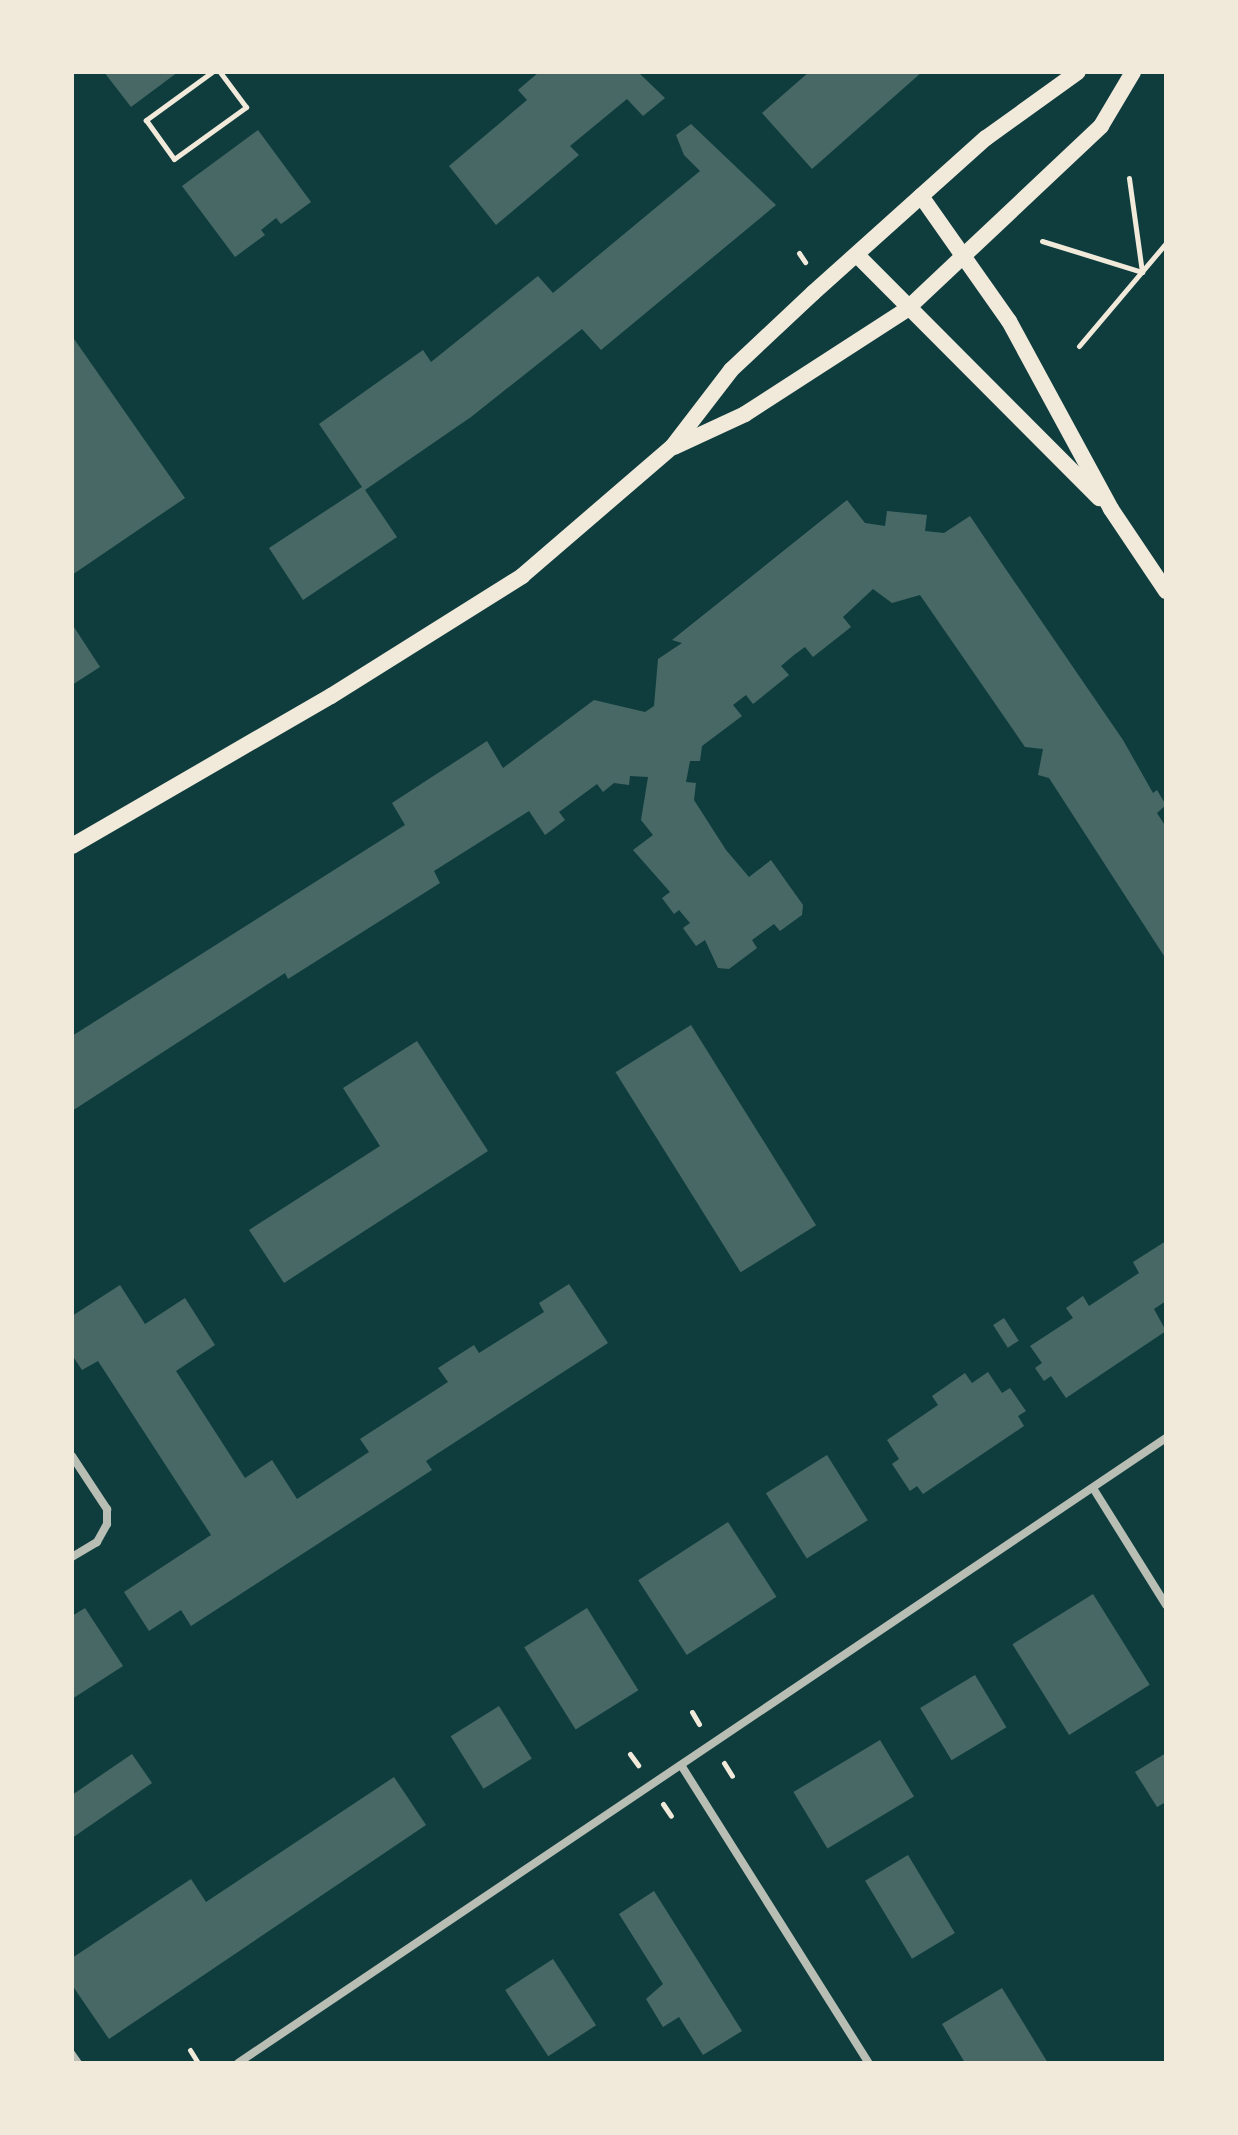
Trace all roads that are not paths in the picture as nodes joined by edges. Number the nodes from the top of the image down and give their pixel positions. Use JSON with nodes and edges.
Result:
{"nodes":[{"id":1,"x":1078,"y":72,"type":"edge"},
{"id":2,"x":1133,"y":72,"type":"edge"},
{"id":3,"x":921,"y":196,"type":"junction"},
{"id":4,"x":963,"y":250,"type":"junction"},
{"id":5,"x":858,"y":256,"type":"junction"},
{"id":6,"x":907,"y":309,"type":"junction"},
{"id":7,"x":672,"y":447,"type":"junction"},
{"id":8,"x":1111,"y":509,"type":"junction"},
{"id":9,"x":1166,"y":591,"type":"edge"},
{"id":10,"x":72,"y":846,"type":"edge"},
{"id":11,"x":1166,"y":1438,"type":"edge"},
{"id":12,"x":72,"y":1456,"type":"edge"},
{"id":13,"x":1093,"y":1488,"type":"junction"},
{"id":14,"x":72,"y":1557,"type":"edge"},
{"id":15,"x":1166,"y":1605,"type":"edge"},
{"id":16,"x":681,"y":1765,"type":"junction"},
{"id":17,"x":72,"y":2053,"type":"edge"},
{"id":18,"x":79,"y":2063,"type":"edge"},
{"id":19,"x":238,"y":2063,"type":"edge"},
{"id":20,"x":869,"y":2063,"type":"edge"}],
"edges":[{"from":1,"to":3,"type":"main road"},
{"from":2,"to":4,"type":"main road"},
{"from":3,"to":4,"type":"main road"},
{"from":3,"to":5,"type":"main road"},
{"from":4,"to":6,"type":"main road"},
{"from":4,"to":8,"type":"main road"},
{"from":5,"to":6,"type":"main road"},
{"from":5,"to":7,"type":"main road"},
{"from":6,"to":7,"type":"main road"},
{"from":6,"to":8,"type":"main road"},
{"from":7,"to":10,"type":"main road"},
{"from":8,"to":9,"type":"main road"},
{"from":11,"to":13,"type":"street"},
{"from":12,"to":14,"type":"street"},
{"from":13,"to":15,"type":"street"},
{"from":13,"to":16,"type":"street"},
{"from":16,"to":19,"type":"street"},
{"from":16,"to":20,"type":"street"},
{"from":17,"to":18,"type":"lane"}]}
